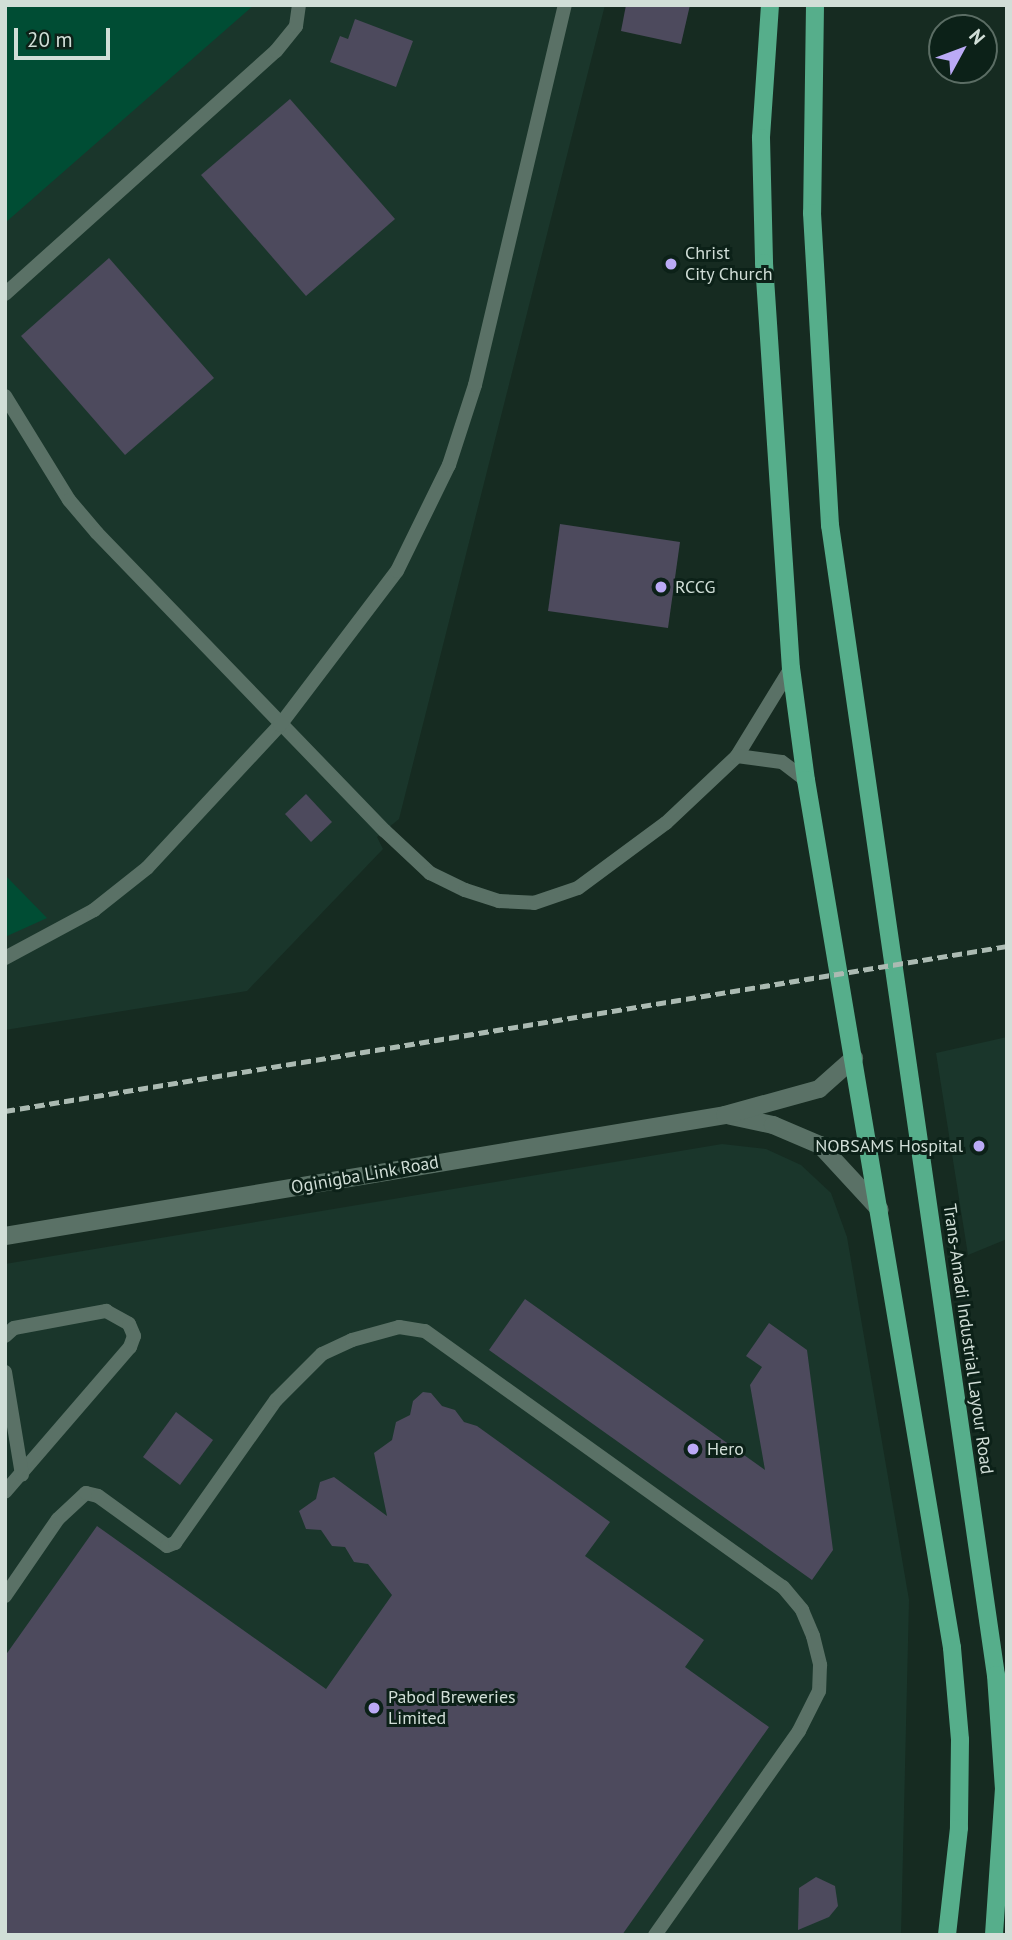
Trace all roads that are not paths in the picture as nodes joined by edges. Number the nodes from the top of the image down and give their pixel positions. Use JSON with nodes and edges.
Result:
{"nodes":[{"id":1,"x":299,"y":5,"type":"edge"},
{"id":2,"x":565,"y":5,"type":"edge"},
{"id":3,"x":769,"y":5,"type":"edge"},
{"id":4,"x":815,"y":5,"type":"edge"},
{"id":5,"x":5,"y":294,"type":"edge"},
{"id":6,"x":5,"y":396,"type":"edge"},
{"id":7,"x":791,"y":668,"type":"junction"},
{"id":8,"x":280,"y":725,"type":"junction"},
{"id":9,"x":737,"y":756,"type":"junction"},
{"id":10,"x":806,"y":780,"type":"junction"},
{"id":11,"x":5,"y":958,"type":"edge"},
{"id":12,"x":853,"y":1052,"type":"junction"},
{"id":13,"x":724,"y":1115,"type":"junction"},
{"id":14,"x":880,"y":1210,"type":"junction"},
{"id":15,"x":5,"y":1236,"type":"edge"},
{"id":16,"x":5,"y":1336,"type":"edge"},
{"id":17,"x":5,"y":1373,"type":"edge"},
{"id":18,"x":22,"y":1475,"type":"junction"},
{"id":19,"x":5,"y":1492,"type":"edge"},
{"id":20,"x":5,"y":1596,"type":"edge"},
{"id":21,"x":655,"y":1935,"type":"edge"},
{"id":22,"x":947,"y":1935,"type":"edge"},
{"id":23,"x":993,"y":1935,"type":"edge"}],
"edges":[{"from":1,"to":5,"type":"lane"},
{"from":2,"to":8,"type":"lane"},
{"from":3,"to":7,"type":"main road"},
{"from":4,"to":23,"type":"main road","name":"Trans-Amadi Industrial Layour Road"},
{"from":6,"to":8,"type":"lane"},
{"from":7,"to":9,"type":"lane"},
{"from":7,"to":10,"type":"main road"},
{"from":8,"to":9,"type":"lane"},
{"from":8,"to":11,"type":"lane"},
{"from":9,"to":10,"type":"lane"},
{"from":10,"to":12,"type":"main road"},
{"from":12,"to":13,"type":"street","name":"Oginigba Link Road"},
{"from":12,"to":14,"type":"main road"},
{"from":13,"to":14,"type":"street"},
{"from":13,"to":15,"type":"street","name":"Oginigba Link Road"},
{"from":14,"to":22,"type":"main road"},
{"from":16,"to":18,"type":"lane"},
{"from":17,"to":18,"type":"lane"},
{"from":18,"to":19,"type":"lane"},
{"from":20,"to":21,"type":"lane"}]}
